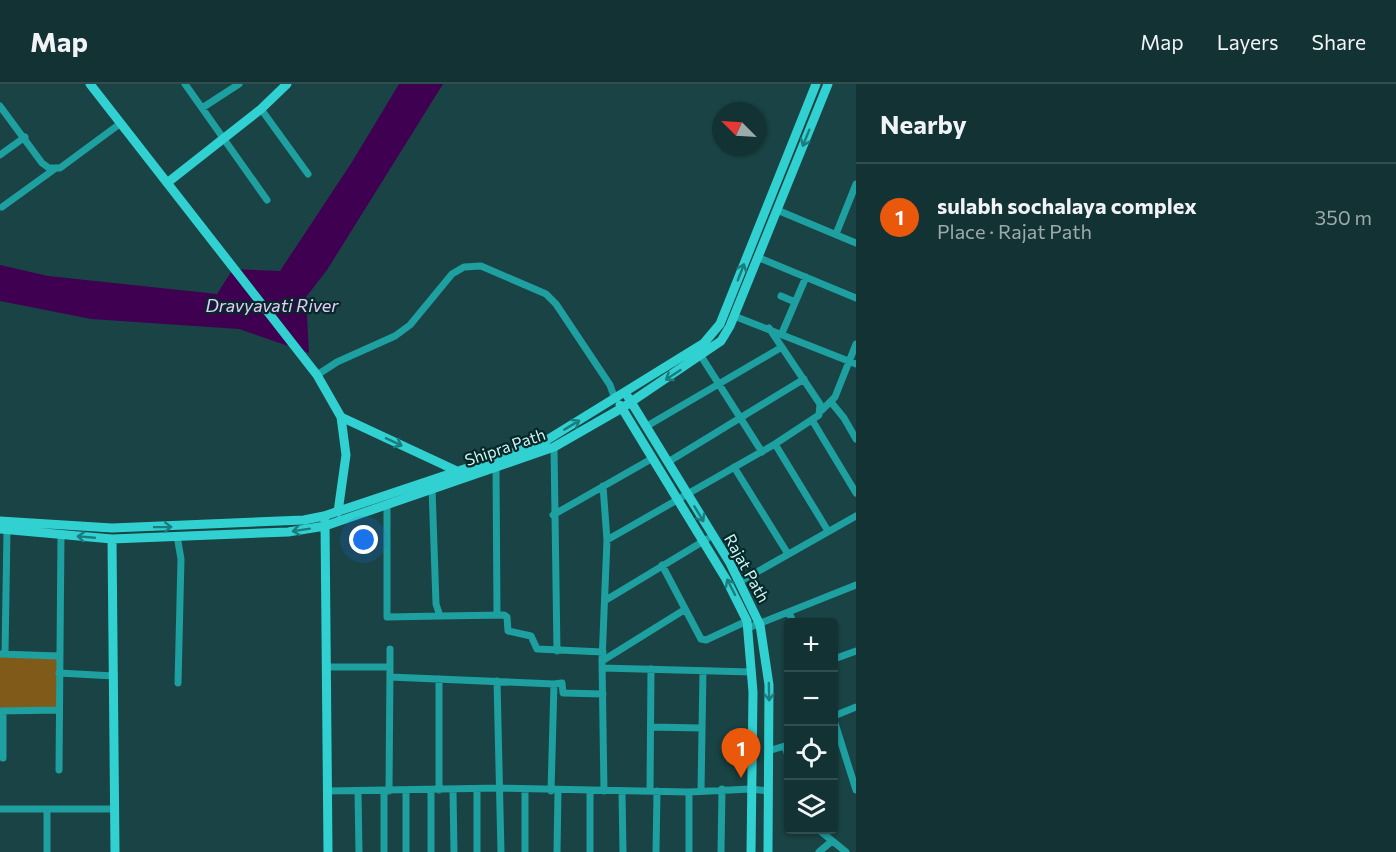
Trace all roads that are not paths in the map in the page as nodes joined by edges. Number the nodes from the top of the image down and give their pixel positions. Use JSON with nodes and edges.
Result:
{"nodes":[{"id":1,"x":90,"y":84,"type":"edge"},
{"id":2,"x":185,"y":84,"type":"edge"},
{"id":3,"x":238,"y":84,"type":"edge"},
{"id":4,"x":287,"y":84,"type":"edge"},
{"id":5,"x":828,"y":84,"type":"edge"},
{"id":6,"x":812,"y":85,"type":"edge"},
{"id":7,"x":0,"y":106,"type":"edge"},
{"id":8,"x":202,"y":108,"type":"junction"},
{"id":9,"x":261,"y":110,"type":"junction"},
{"id":10,"x":121,"y":123,"type":"junction"},
{"id":11,"x":25,"y":137,"type":"junction"},
{"id":12,"x":222,"y":140,"type":"junction"},
{"id":13,"x":0,"y":155,"type":"edge"},
{"id":14,"x":56,"y":168,"type":"junction"},
{"id":15,"x":308,"y":174,"type":"dead end"},
{"id":16,"x":166,"y":183,"type":"junction"},
{"id":17,"x":856,"y":186,"type":"edge"},
{"id":18,"x":267,"y":200,"type":"dead end"},
{"id":19,"x":2,"y":207,"type":"dead end"},
{"id":20,"x":777,"y":210,"type":"junction"},
{"id":21,"x":836,"y":234,"type":"junction"},
{"id":22,"x":856,"y":243,"type":"edge"},
{"id":23,"x":757,"y":257,"type":"junction"},
{"id":24,"x":806,"y":277,"type":"junction"},
{"id":25,"x":781,"y":296,"type":"dead end"},
{"id":26,"x":856,"y":298,"type":"edge"},
{"id":27,"x":795,"y":302,"type":"junction"},
{"id":28,"x":734,"y":316,"type":"junction"},
{"id":29,"x":769,"y":328,"type":"junction"},
{"id":30,"x":782,"y":333,"type":"junction"},
{"id":31,"x":856,"y":344,"type":"edge"},
{"id":32,"x":782,"y":347,"type":"junction"},
{"id":33,"x":701,"y":356,"type":"junction"},
{"id":34,"x":853,"y":363,"type":"edge"},
{"id":35,"x":315,"y":371,"type":"junction"},
{"id":36,"x":804,"y":379,"type":"junction"},
{"id":37,"x":718,"y":384,"type":"junction"},
{"id":38,"x":610,"y":385,"type":"junction"},
{"id":39,"x":624,"y":393,"type":"junction"},
{"id":40,"x":615,"y":399,"type":"junction"},
{"id":41,"x":632,"y":401,"type":"junction"},
{"id":42,"x":831,"y":402,"type":"junction"},
{"id":43,"x":622,"y":408,"type":"junction"},
{"id":44,"x":822,"y":410,"type":"junction"},
{"id":45,"x":341,"y":417,"type":"junction"},
{"id":46,"x":740,"y":418,"type":"junction"},
{"id":47,"x":844,"y":418,"type":"junction"},
{"id":48,"x":812,"y":420,"type":"junction"},
{"id":49,"x":856,"y":423,"type":"edge"},
{"id":50,"x":647,"y":426,"type":"junction"},
{"id":51,"x":856,"y":440,"type":"edge"},
{"id":52,"x":775,"y":444,"type":"junction"},
{"id":53,"x":554,"y":447,"type":"junction"},
{"id":54,"x":762,"y":452,"type":"junction"},
{"id":55,"x":653,"y":458,"type":"junction"},
{"id":56,"x":668,"y":462,"type":"junction"},
{"id":57,"x":496,"y":466,"type":"junction"},
{"id":58,"x":734,"y":467,"type":"junction"},
{"id":59,"x":457,"y":471,"type":"junction"},
{"id":60,"x":603,"y":486,"type":"junction"},
{"id":61,"x":432,"y":488,"type":"junction"},
{"id":62,"x":687,"y":493,"type":"junction"},
{"id":63,"x":856,"y":493,"type":"edge"},
{"id":64,"x":677,"y":499,"type":"junction"},
{"id":65,"x":387,"y":504,"type":"junction"},
{"id":66,"x":338,"y":512,"type":"junction"},
{"id":67,"x":553,"y":515,"type":"junction"},
{"id":68,"x":856,"y":516,"type":"edge"},
{"id":69,"x":0,"y":521,"type":"edge"},
{"id":70,"x":325,"y":521,"type":"junction"},
{"id":71,"x":4,"y":529,"type":"edge"},
{"id":72,"x":828,"y":531,"type":"junction"},
{"id":73,"x":61,"y":534,"type":"junction"},
{"id":74,"x":177,"y":536,"type":"junction"},
{"id":75,"x":712,"y":536,"type":"junction"},
{"id":76,"x":111,"y":539,"type":"junction"},
{"id":77,"x":607,"y":540,"type":"junction"},
{"id":78,"x":703,"y":542,"type":"junction"},
{"id":79,"x":788,"y":554,"type":"junction"},
{"id":80,"x":662,"y":566,"type":"junction"},
{"id":81,"x":741,"y":581,"type":"junction"},
{"id":82,"x":856,"y":585,"type":"edge"},
{"id":83,"x":606,"y":600,"type":"junction"},
{"id":84,"x":684,"y":610,"type":"junction"},
{"id":85,"x":789,"y":612,"type":"junction"},
{"id":86,"x":497,"y":614,"type":"junction"},
{"id":87,"x":440,"y":616,"type":"junction"},
{"id":88,"x":791,"y":618,"type":"edge"},
{"id":89,"x":747,"y":625,"type":"junction"},
{"id":90,"x":760,"y":625,"type":"junction"},
{"id":91,"x":390,"y":649,"type":"dead end"},
{"id":92,"x":557,"y":651,"type":"junction"},
{"id":93,"x":856,"y":651,"type":"edge"},
{"id":94,"x":603,"y":652,"type":"junction"},
{"id":95,"x":2,"y":654,"type":"edge"},
{"id":96,"x":59,"y":656,"type":"junction"},
{"id":97,"x":838,"y":658,"type":"edge"},
{"id":98,"x":602,"y":665,"type":"junction"},
{"id":99,"x":326,"y":667,"type":"junction"},
{"id":100,"x":390,"y":667,"type":"junction"},
{"id":101,"x":651,"y":669,"type":"junction"},
{"id":102,"x":703,"y":670,"type":"junction"},
{"id":103,"x":752,"y":672,"type":"junction"},
{"id":104,"x":59,"y":673,"type":"junction"},
{"id":105,"x":114,"y":676,"type":"junction"},
{"id":106,"x":390,"y":677,"type":"junction"},
{"id":107,"x":439,"y":679,"type":"junction"},
{"id":108,"x":497,"y":681,"type":"junction"},
{"id":109,"x":177,"y":683,"type":"dead end"},
{"id":110,"x":554,"y":684,"type":"junction"},
{"id":111,"x":603,"y":694,"type":"junction"},
{"id":112,"x":856,"y":707,"type":"edge"},
{"id":113,"x":58,"y":710,"type":"junction"},
{"id":114,"x":2,"y":711,"type":"edge"},
{"id":115,"x":838,"y":720,"type":"edge"},
{"id":116,"x":835,"y":726,"type":"edge"},
{"id":117,"x":651,"y":727,"type":"junction"},
{"id":118,"x":702,"y":728,"type":"junction"},
{"id":119,"x":784,"y":747,"type":"edge"},
{"id":120,"x":768,"y":751,"type":"junction"},
{"id":121,"x":3,"y":758,"type":"dead end"},
{"id":122,"x":59,"y":770,"type":"dead end"},
{"id":123,"x":500,"y":788,"type":"junction"},
{"id":124,"x":722,"y":789,"type":"junction"},
{"id":125,"x":751,"y":789,"type":"junction"},
{"id":126,"x":435,"y":790,"type":"junction"},
{"id":127,"x":477,"y":790,"type":"junction"},
{"id":128,"x":525,"y":790,"type":"junction"},
{"id":129,"x":653,"y":790,"type":"junction"},
{"id":130,"x":856,"y":790,"type":"edge"},
{"id":131,"x":328,"y":791,"type":"junction"},
{"id":132,"x":387,"y":791,"type":"junction"},
{"id":133,"x":406,"y":791,"type":"junction"},
{"id":134,"x":453,"y":791,"type":"junction"},
{"id":135,"x":555,"y":791,"type":"junction"},
{"id":136,"x":590,"y":791,"type":"junction"},
{"id":137,"x":604,"y":791,"type":"junction"},
{"id":138,"x":701,"y":791,"type":"junction"},
{"id":139,"x":357,"y":792,"type":"junction"},
{"id":140,"x":622,"y":792,"type":"junction"},
{"id":141,"x":689,"y":792,"type":"junction"},
{"id":142,"x":769,"y":792,"type":"junction"},
{"id":143,"x":0,"y":809,"type":"edge"},
{"id":144,"x":48,"y":809,"type":"junction"},
{"id":145,"x":115,"y":809,"type":"junction"},
{"id":146,"x":824,"y":834,"type":"edge"},
{"id":147,"x":832,"y":841,"type":"junction"},
{"id":148,"x":47,"y":852,"type":"edge"},
{"id":149,"x":115,"y":852,"type":"edge"},
{"id":150,"x":328,"y":852,"type":"edge"},
{"id":151,"x":359,"y":852,"type":"edge"},
{"id":152,"x":384,"y":852,"type":"edge"},
{"id":153,"x":406,"y":852,"type":"edge"},
{"id":154,"x":431,"y":852,"type":"edge"},
{"id":155,"x":454,"y":852,"type":"edge"},
{"id":156,"x":477,"y":852,"type":"edge"},
{"id":157,"x":501,"y":852,"type":"edge"},
{"id":158,"x":525,"y":852,"type":"edge"},
{"id":159,"x":557,"y":852,"type":"edge"},
{"id":160,"x":590,"y":852,"type":"edge"},
{"id":161,"x":623,"y":852,"type":"edge"},
{"id":162,"x":656,"y":852,"type":"edge"},
{"id":163,"x":689,"y":852,"type":"edge"},
{"id":164,"x":721,"y":852,"type":"edge"},
{"id":165,"x":752,"y":852,"type":"edge"},
{"id":166,"x":768,"y":852,"type":"edge"},
{"id":167,"x":819,"y":852,"type":"edge"},
{"id":168,"x":846,"y":852,"type":"edge"}],
"edges":[{"from":1,"to":10,"type":"street"},
{"from":2,"to":8,"type":"street"},
{"from":3,"to":8,"type":"street"},
{"from":4,"to":9,"type":"street"},
{"from":5,"to":20,"type":"street","name":"Shipra Path","one_way":true},
{"from":39,"to":6,"type":"street","name":"Shipra Path","one_way":true},
{"from":7,"to":11,"type":"street"},
{"from":8,"to":12,"type":"street"},
{"from":9,"to":12,"type":"street"},
{"from":9,"to":15,"type":"street"},
{"from":10,"to":14,"type":"street"},
{"from":10,"to":16,"type":"street"},
{"from":11,"to":13,"type":"street"},
{"from":11,"to":14,"type":"street"},
{"from":12,"to":16,"type":"street"},
{"from":12,"to":18,"type":"street"},
{"from":14,"to":19,"type":"street"},
{"from":16,"to":35,"type":"street"},
{"from":17,"to":21,"type":"street"},
{"from":20,"to":21,"type":"street"},
{"from":20,"to":23,"type":"street","name":"Shipra Path"},
{"from":21,"to":22,"type":"street"},
{"from":23,"to":24,"type":"street"},
{"from":23,"to":28,"type":"street","name":"Shipra Path"},
{"from":24,"to":26,"type":"street"},
{"from":24,"to":27,"type":"street"},
{"from":25,"to":27,"type":"street"},
{"from":27,"to":30,"type":"street"},
{"from":28,"to":29,"type":"street"},
{"from":28,"to":33,"type":"street","name":"Shipra Path"},
{"from":29,"to":30,"type":"street"},
{"from":29,"to":32,"type":"street"},
{"from":30,"to":34,"type":"street"},
{"from":31,"to":34,"type":"street"},
{"from":32,"to":36,"type":"street"},
{"from":32,"to":37,"type":"street"},
{"from":33,"to":37,"type":"street"},
{"from":33,"to":41,"type":"street","name":"Shipra Path","one_way":true},
{"from":34,"to":42,"type":"street"},
{"from":35,"to":38,"type":"street"},
{"from":35,"to":45,"type":"street"},
{"from":36,"to":44,"type":"street"},
{"from":36,"to":46,"type":"street"},
{"from":37,"to":46,"type":"street"},
{"from":37,"to":50,"type":"street"},
{"from":38,"to":39,"type":"street"},
{"from":38,"to":40,"type":"street"},
{"from":39,"to":40,"type":"street","name":"Shipra Path"},
{"from":39,"to":41,"type":"street","name":"Rajat Path"},
{"from":40,"to":43,"type":"street","name":"Rajat Path"},
{"from":59,"to":40,"type":"street","name":"Shipra Path","one_way":true},
{"from":41,"to":43,"type":"street","name":"Shipra Path"},
{"from":41,"to":50,"type":"street","name":"Rajat Path"},
{"from":42,"to":44,"type":"street"},
{"from":42,"to":47,"type":"street"},
{"from":43,"to":53,"type":"street","name":"Shipra Path"},
{"from":43,"to":55,"type":"street","name":"Rajat Path"},
{"from":44,"to":48,"type":"street"},
{"from":45,"to":59,"type":"street","one_way":true},
{"from":45,"to":66,"type":"street"},
{"from":46,"to":54,"type":"street"},
{"from":46,"to":56,"type":"street"},
{"from":47,"to":49,"type":"street"},
{"from":47,"to":51,"type":"street"},
{"from":48,"to":52,"type":"street"},
{"from":48,"to":63,"type":"street"},
{"from":50,"to":56,"type":"street","name":"Rajat Path"},
{"from":52,"to":54,"type":"street"},
{"from":52,"to":72,"type":"street"},
{"from":53,"to":57,"type":"street","name":"Shipra Path"},
{"from":53,"to":67,"type":"street"},
{"from":54,"to":58,"type":"street"},
{"from":55,"to":60,"type":"street"},
{"from":55,"to":64,"type":"street","name":"Rajat Path"},
{"from":56,"to":62,"type":"street","name":"Rajat Path"},
{"from":57,"to":61,"type":"street","name":"Shipra Path"},
{"from":57,"to":86,"type":"street"},
{"from":58,"to":62,"type":"street"},
{"from":58,"to":79,"type":"street"},
{"from":59,"to":66,"type":"street","name":"Shipra Path"},
{"from":60,"to":67,"type":"street"},
{"from":60,"to":77,"type":"street"},
{"from":61,"to":65,"type":"street","name":"Shipra Path"},
{"from":61,"to":87,"type":"street"},
{"from":62,"to":64,"type":"street"},
{"from":62,"to":75,"type":"street","name":"Rajat Path","one_way":true},
{"from":64,"to":77,"type":"street"},
{"from":64,"to":78,"type":"street","name":"Rajat Path"},
{"from":65,"to":70,"type":"street","name":"Shipra Path"},
{"from":65,"to":87,"type":"street"},
{"from":66,"to":70,"type":"street","name":"Shipra Path"},
{"from":67,"to":92,"type":"street"},
{"from":68,"to":72,"type":"street"},
{"from":69,"to":70,"type":"street","name":"Shipra Path","one_way":true},
{"from":70,"to":74,"type":"street","name":"Shipra Path","one_way":true},
{"from":70,"to":99,"type":"street"},
{"from":71,"to":73,"type":"street","name":"Shipra Path"},
{"from":71,"to":95,"type":"street"},
{"from":72,"to":79,"type":"street"},
{"from":76,"to":73,"type":"street","name":"Shipra Path","one_way":true},
{"from":73,"to":96,"type":"street"},
{"from":74,"to":76,"type":"street","name":"Shipra Path"},
{"from":74,"to":109,"type":"street"},
{"from":75,"to":78,"type":"street"},
{"from":75,"to":81,"type":"street","name":"Rajat Path"},
{"from":76,"to":105,"type":"street"},
{"from":77,"to":83,"type":"street"},
{"from":78,"to":80,"type":"street"},
{"from":89,"to":78,"type":"street","name":"Rajat Path","one_way":true},
{"from":79,"to":81,"type":"street"},
{"from":80,"to":83,"type":"street"},
{"from":80,"to":84,"type":"street"},
{"from":81,"to":90,"type":"street","name":"Rajat Path"},
{"from":82,"to":85,"type":"street"},
{"from":83,"to":94,"type":"street"},
{"from":84,"to":89,"type":"street"},
{"from":84,"to":98,"type":"street"},
{"from":85,"to":88,"type":"street"},
{"from":85,"to":90,"type":"street"},
{"from":86,"to":87,"type":"street"},
{"from":86,"to":92,"type":"street"},
{"from":89,"to":90,"type":"street"},
{"from":89,"to":103,"type":"street","name":"Rajat Path"},
{"from":90,"to":120,"type":"street","name":"Rajat Path","one_way":true},
{"from":91,"to":100,"type":"street"},
{"from":92,"to":94,"type":"street"},
{"from":93,"to":97,"type":"street"},
{"from":94,"to":98,"type":"street"},
{"from":95,"to":96,"type":"street"},
{"from":96,"to":104,"type":"street"},
{"from":98,"to":101,"type":"street"},
{"from":98,"to":111,"type":"street"},
{"from":99,"to":100,"type":"street"},
{"from":99,"to":131,"type":"street"},
{"from":100,"to":106,"type":"street"},
{"from":101,"to":102,"type":"street"},
{"from":101,"to":117,"type":"street"},
{"from":102,"to":103,"type":"street"},
{"from":102,"to":118,"type":"street"},
{"from":103,"to":125,"type":"street","name":"Rajat Path"},
{"from":104,"to":105,"type":"street"},
{"from":104,"to":113,"type":"street"},
{"from":105,"to":145,"type":"street"},
{"from":106,"to":107,"type":"street"},
{"from":106,"to":132,"type":"street"},
{"from":107,"to":108,"type":"street"},
{"from":107,"to":126,"type":"street"},
{"from":108,"to":110,"type":"street"},
{"from":108,"to":123,"type":"street"},
{"from":110,"to":111,"type":"street"},
{"from":110,"to":135,"type":"street"},
{"from":111,"to":137,"type":"street"},
{"from":112,"to":115,"type":"street"},
{"from":113,"to":114,"type":"street"},
{"from":113,"to":122,"type":"street"},
{"from":114,"to":121,"type":"street"},
{"from":116,"to":130,"type":"street"},
{"from":117,"to":118,"type":"street"},
{"from":117,"to":129,"type":"street"},
{"from":118,"to":138,"type":"street"},
{"from":119,"to":120,"type":"street"},
{"from":120,"to":142,"type":"street","name":"Rajat Path"},
{"from":123,"to":127,"type":"street"},
{"from":123,"to":128,"type":"street"},
{"from":123,"to":157,"type":"street"},
{"from":124,"to":125,"type":"street"},
{"from":124,"to":138,"type":"street"},
{"from":124,"to":164,"type":"street"},
{"from":125,"to":142,"type":"street"},
{"from":125,"to":165,"type":"street","name":"Rajat Path"},
{"from":126,"to":133,"type":"street"},
{"from":126,"to":134,"type":"street"},
{"from":126,"to":154,"type":"street"},
{"from":127,"to":134,"type":"street"},
{"from":127,"to":156,"type":"street"},
{"from":128,"to":135,"type":"street"},
{"from":128,"to":158,"type":"street"},
{"from":129,"to":140,"type":"street"},
{"from":129,"to":141,"type":"street"},
{"from":129,"to":162,"type":"street"},
{"from":131,"to":139,"type":"street"},
{"from":131,"to":150,"type":"street"},
{"from":132,"to":133,"type":"street"},
{"from":132,"to":139,"type":"street"},
{"from":132,"to":152,"type":"street"},
{"from":133,"to":153,"type":"street"},
{"from":134,"to":155,"type":"street"},
{"from":135,"to":136,"type":"street"},
{"from":135,"to":159,"type":"street"},
{"from":136,"to":137,"type":"street"},
{"from":136,"to":160,"type":"street"},
{"from":137,"to":140,"type":"street"},
{"from":138,"to":141,"type":"street"},
{"from":139,"to":151,"type":"street"},
{"from":140,"to":161,"type":"street"},
{"from":141,"to":163,"type":"street"},
{"from":142,"to":166,"type":"street","name":"Rajat Path"},
{"from":143,"to":144,"type":"street"},
{"from":144,"to":145,"type":"street"},
{"from":144,"to":148,"type":"street"},
{"from":145,"to":149,"type":"street"},
{"from":146,"to":147,"type":"street"},
{"from":147,"to":167,"type":"street"},
{"from":147,"to":168,"type":"street"}]}
